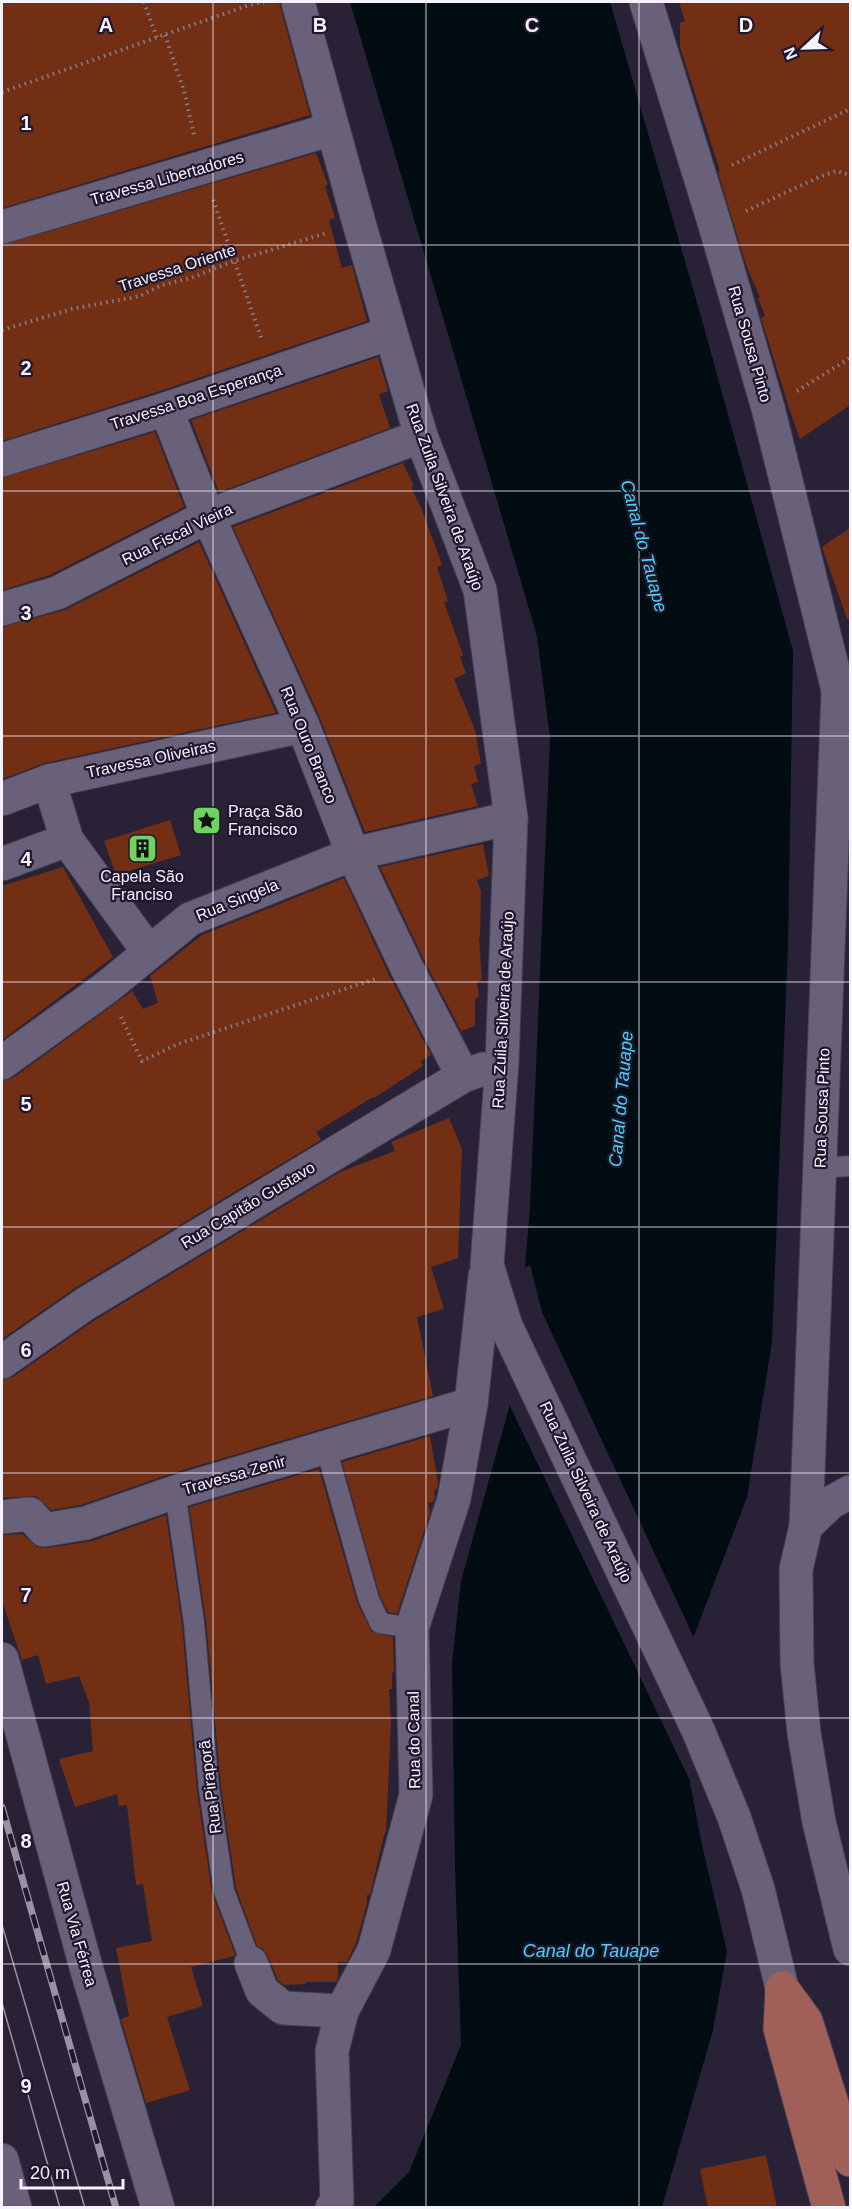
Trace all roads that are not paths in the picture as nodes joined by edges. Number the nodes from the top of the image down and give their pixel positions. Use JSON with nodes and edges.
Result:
{"nodes":[{"id":1,"x":298,"y":2,"type":"edge"},
{"id":2,"x":646,"y":2,"type":"edge"},
{"id":3,"x":332,"y":129,"type":"junction"},
{"id":4,"x":2,"y":227,"type":"edge"},
{"id":5,"x":390,"y":333,"type":"junction"},
{"id":6,"x":166,"y":409,"type":"junction"},
{"id":7,"x":421,"y":436,"type":"junction"},
{"id":8,"x":2,"y":460,"type":"edge"},
{"id":9,"x":208,"y":516,"type":"junction"},
{"id":10,"x":2,"y":609,"type":"edge"},
{"id":11,"x":838,"y":690,"type":"junction"},
{"id":12,"x":850,"y":720,"type":"edge"},
{"id":13,"x":303,"y":726,"type":"junction"},
{"id":14,"x":49,"y":781,"type":"junction"},
{"id":15,"x":2,"y":799,"type":"edge"},
{"id":16,"x":511,"y":818,"type":"junction"},
{"id":17,"x":67,"y":840,"type":"junction"},
{"id":18,"x":353,"y":854,"type":"junction"},
{"id":19,"x":2,"y":864,"type":"edge"},
{"id":20,"x":148,"y":951,"type":"junction"},
{"id":21,"x":2,"y":1063,"type":"edge"},
{"id":22,"x":502,"y":1063,"type":"junction"},
{"id":23,"x":463,"y":1076,"type":"junction"},
{"id":24,"x":835,"y":1167,"type":"edge"},
{"id":25,"x":487,"y":1265,"type":"junction"},
{"id":26,"x":2,"y":1362,"type":"edge"},
{"id":27,"x":471,"y":1404,"type":"junction"},
{"id":28,"x":326,"y":1448,"type":"junction"},
{"id":29,"x":175,"y":1492,"type":"junction"},
{"id":30,"x":850,"y":1492,"type":"edge"},
{"id":31,"x":2,"y":1517,"type":"edge"},
{"id":32,"x":806,"y":1526,"type":"junction"},
{"id":33,"x":412,"y":1628,"type":"junction"},
{"id":34,"x":2,"y":1659,"type":"edge"},
{"id":35,"x":850,"y":1949,"type":"edge"},
{"id":36,"x":252,"y":1963,"type":"joint"},
{"id":37,"x":783,"y":1988,"type":"junction"},
{"id":38,"x":342,"y":2011,"type":"junction"},
{"id":39,"x":2,"y":2160,"type":"edge"},
{"id":40,"x":850,"y":2160,"type":"edge"},
{"id":41,"x":15,"y":2208,"type":"edge"},
{"id":42,"x":158,"y":2208,"type":"edge"},
{"id":43,"x":332,"y":2208,"type":"edge"},
{"id":44,"x":829,"y":2208,"type":"edge"}],
"edges":[{"from":1,"to":3,"type":"street","name":"Rua Zuila Silveira de Araújo"},
{"from":2,"to":11,"type":"street","name":"Rua Sousa Pinto"},
{"from":3,"to":4,"type":"street","name":"Travessa Libertadores"},
{"from":3,"to":5,"type":"street","name":"Rua Zuila Silveira de Araújo"},
{"from":5,"to":6,"type":"street","name":"Travessa Boa Esperança"},
{"from":5,"to":7,"type":"street","name":"Rua Zuila Silveira de Araújo"},
{"from":6,"to":8,"type":"street","name":"Travessa Boa Esperança"},
{"from":6,"to":9,"type":"street","name":"Rua Ouro Branco"},
{"from":7,"to":9,"type":"street","name":"Rua Fiscal Vieira"},
{"from":7,"to":16,"type":"street","name":"Rua Zuila Silveira de Araújo"},
{"from":9,"to":10,"type":"street","name":"Rua Fiscal Vieira"},
{"from":9,"to":13,"type":"street","name":"Rua Ouro Branco"},
{"from":11,"to":12,"type":"street","name":"Rua Sousa Pinto"},
{"from":11,"to":24,"type":"street","name":"Rua Sousa Pinto"},
{"from":13,"to":14,"type":"street","name":"Travessa Oliveiras"},
{"from":13,"to":18,"type":"street","name":"Rua Ouro Branco"},
{"from":14,"to":15,"type":"street","name":"Travessa Oliveiras"},
{"from":14,"to":17,"type":"street"},
{"from":16,"to":18,"type":"street","name":"Rua Singela"},
{"from":16,"to":22,"type":"street","name":"Rua Zuila Silveira de Araújo"},
{"from":17,"to":19,"type":"street"},
{"from":17,"to":20,"type":"street"},
{"from":18,"to":20,"type":"street","name":"Rua Singela"},
{"from":18,"to":23,"type":"street","name":"Rua Ouro Branco"},
{"from":20,"to":21,"type":"street","name":"Rua Singela"},
{"from":22,"to":23,"type":"street","name":"Rua Capitão Gustavo"},
{"from":22,"to":25,"type":"street","name":"Rua Zuila Silveira de Araújo"},
{"from":23,"to":26,"type":"street","name":"Rua Capitão Gustavo"},
{"from":24,"to":32,"type":"street","name":"Rua Sousa Pinto"},
{"from":25,"to":27,"type":"street","name":"Rua do Canal"},
{"from":25,"to":37,"type":"street","name":"Rua Zuila Silveira de Araújo"},
{"from":27,"to":28,"type":"street","name":"Travessa Zenir"},
{"from":27,"to":33,"type":"street","name":"Rua do Canal"},
{"from":28,"to":29,"type":"street","name":"Travessa Zenir"},
{"from":28,"to":33,"type":"lane"},
{"from":29,"to":31,"type":"street","name":"Travessa Zenir"},
{"from":29,"to":36,"type":"lane","name":"Rua Piraporã"},
{"from":30,"to":32,"type":"street"},
{"from":32,"to":35,"type":"street","name":"Rua Sousa Pinto"},
{"from":33,"to":38,"type":"street","name":"Rua do Canal"},
{"from":34,"to":42,"type":"street","name":"Rua Via Férrea"},
{"from":36,"to":38,"type":"street","name":"Rua Piraporã"},
{"from":37,"to":40,"type":"main road"},
{"from":37,"to":44,"type":"main road"},
{"from":38,"to":43,"type":"street","name":"Rua do Canal"},
{"from":39,"to":41,"type":"street"}]}
